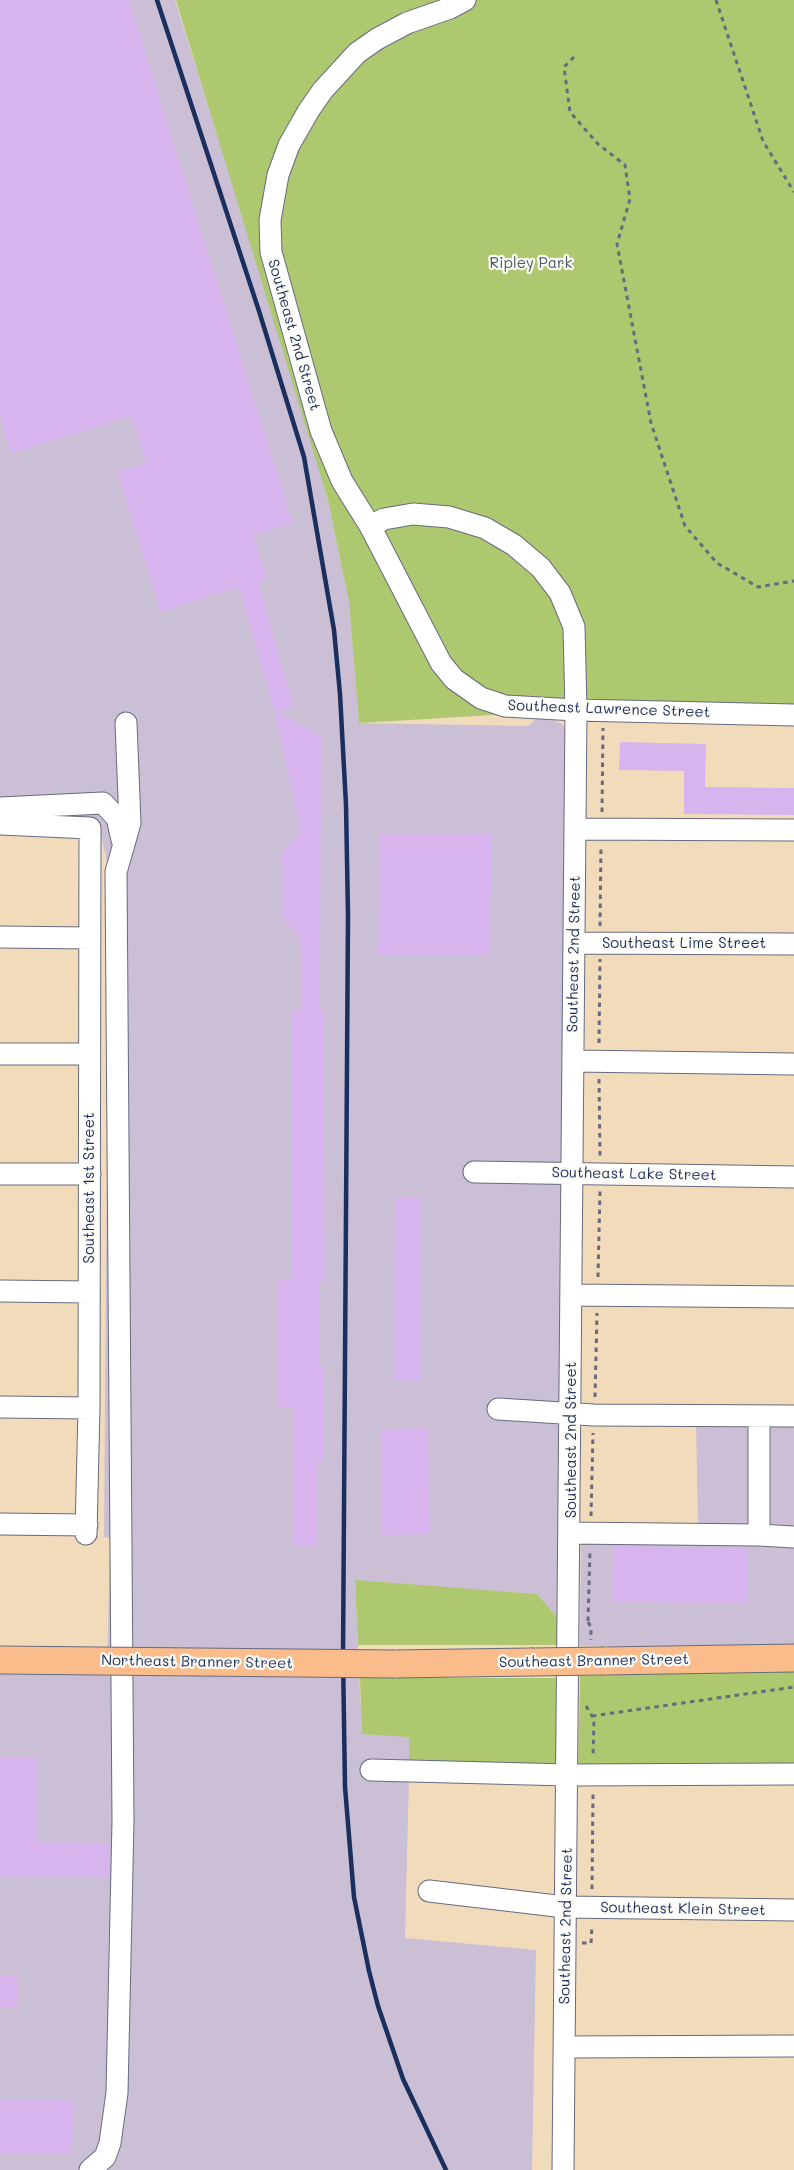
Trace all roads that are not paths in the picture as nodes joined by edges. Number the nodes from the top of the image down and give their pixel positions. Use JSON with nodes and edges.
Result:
{"nodes":[{"id":1,"x":465,"y":0,"type":"edge"},
{"id":2,"x":370,"y":526,"type":"junction"},
{"id":3,"x":406,"y":598,"type":"joint"},
{"id":4,"x":576,"y":710,"type":"junction"},
{"id":5,"x":794,"y":716,"type":"edge"},
{"id":6,"x":126,"y":723,"type":"dead end"},
{"id":7,"x":0,"y":808,"type":"edge"},
{"id":8,"x":0,"y":825,"type":"edge"},
{"id":9,"x":576,"y":829,"type":"junction"},
{"id":10,"x":794,"y":830,"type":"edge"},
{"id":11,"x":123,"y":847,"type":"junction"},
{"id":12,"x":0,"y":937,"type":"edge"},
{"id":13,"x":90,"y":938,"type":"junction"},
{"id":14,"x":575,"y":943,"type":"junction"},
{"id":15,"x":794,"y":944,"type":"edge"},
{"id":16,"x":0,"y":1054,"type":"edge"},
{"id":17,"x":89,"y":1054,"type":"junction"},
{"id":18,"x":573,"y":1061,"type":"junction"},
{"id":19,"x":794,"y":1064,"type":"edge"},
{"id":20,"x":474,"y":1172,"type":"dead end"},
{"id":21,"x":572,"y":1173,"type":"junction"},
{"id":22,"x":0,"y":1174,"type":"edge"},
{"id":23,"x":90,"y":1174,"type":"junction"},
{"id":24,"x":794,"y":1177,"type":"edge"},
{"id":25,"x":0,"y":1291,"type":"edge"},
{"id":26,"x":89,"y":1292,"type":"junction"},
{"id":27,"x":571,"y":1295,"type":"junction"},
{"id":28,"x":794,"y":1297,"type":"edge"},
{"id":29,"x":0,"y":1407,"type":"edge"},
{"id":30,"x":89,"y":1408,"type":"junction"},
{"id":31,"x":498,"y":1409,"type":"dead end"},
{"id":32,"x":572,"y":1414,"type":"junction"},
{"id":33,"x":759,"y":1416,"type":"junction"},
{"id":34,"x":794,"y":1416,"type":"edge"},
{"id":35,"x":0,"y":1524,"type":"edge"},
{"id":36,"x":580,"y":1533,"type":"junction"},
{"id":37,"x":759,"y":1535,"type":"junction"},
{"id":38,"x":794,"y":1537,"type":"edge"},
{"id":39,"x":794,"y":1658,"type":"edge"},
{"id":40,"x":0,"y":1660,"type":"edge"},
{"id":41,"x":394,"y":1664,"type":"joint"},
{"id":42,"x":371,"y":1770,"type":"dead end"},
{"id":43,"x":794,"y":1774,"type":"edge"},
{"id":44,"x":568,"y":1775,"type":"junction"},
{"id":45,"x":429,"y":1891,"type":"dead end"},
{"id":46,"x":565,"y":1907,"type":"junction"},
{"id":47,"x":794,"y":1910,"type":"edge"},
{"id":48,"x":794,"y":2046,"type":"edge"},
{"id":49,"x":564,"y":2047,"type":"junction"},
{"id":50,"x":90,"y":2170,"type":"edge"},
{"id":51,"x":563,"y":2170,"type":"edge"}],
"edges":[{"from":1,"to":2,"type":"street","name":"Southeast 2nd Street"},
{"from":2,"to":3,"type":"street","name":"Southeast 2nd Street"},
{"from":2,"to":4,"type":"street","name":"Southeast 2nd Street"},
{"from":3,"to":4,"type":"street","name":"Southeast Lawrence Street"},
{"from":4,"to":5,"type":"street","name":"Southeast Lawrence Street"},
{"from":4,"to":9,"type":"street","name":"Southeast 2nd Street"},
{"from":6,"to":11,"type":"street"},
{"from":7,"to":11,"type":"street"},
{"from":8,"to":13,"type":"street","name":"Southeast 1st Street"},
{"from":9,"to":10,"type":"street"},
{"from":9,"to":14,"type":"street","name":"Southeast 2nd Street"},
{"from":11,"to":50,"type":"street"},
{"from":12,"to":13,"type":"street"},
{"from":13,"to":17,"type":"street","name":"Southeast 1st Street"},
{"from":14,"to":15,"type":"street","name":"Southeast Lime Street"},
{"from":14,"to":18,"type":"street","name":"Southeast 2nd Street"},
{"from":16,"to":17,"type":"street"},
{"from":17,"to":23,"type":"street","name":"Southeast 1st Street"},
{"from":18,"to":19,"type":"street"},
{"from":18,"to":21,"type":"street","name":"Southeast 2nd Street"},
{"from":20,"to":21,"type":"street","name":"Southeast Lake Street"},
{"from":21,"to":24,"type":"street","name":"Southeast Lake Street"},
{"from":21,"to":27,"type":"street","name":"Southeast 2nd Street"},
{"from":22,"to":23,"type":"street"},
{"from":23,"to":26,"type":"street","name":"Southeast 1st Street"},
{"from":25,"to":26,"type":"street"},
{"from":26,"to":30,"type":"street","name":"Southeast 1st Street"},
{"from":27,"to":28,"type":"street"},
{"from":27,"to":32,"type":"street","name":"Southeast 2nd Street"},
{"from":29,"to":30,"type":"street"},
{"from":30,"to":35,"type":"street","name":"Southeast 1st Street"},
{"from":31,"to":32,"type":"street"},
{"from":32,"to":33,"type":"street"},
{"from":32,"to":36,"type":"street","name":"Southeast 2nd Street"},
{"from":33,"to":34,"type":"street"},
{"from":33,"to":37,"type":"street"},
{"from":36,"to":37,"type":"street"},
{"from":36,"to":44,"type":"street","name":"Southeast 2nd Street"},
{"from":37,"to":38,"type":"street"},
{"from":39,"to":41,"type":"main road","name":"Southeast Branner Street","bridge":true},
{"from":40,"to":41,"type":"main road","name":"Northeast Branner Street","bridge":true},
{"from":42,"to":44,"type":"street"},
{"from":43,"to":44,"type":"street"},
{"from":44,"to":46,"type":"street","name":"Southeast 2nd Street"},
{"from":45,"to":46,"type":"street","name":"Southeast Klein Street"},
{"from":46,"to":47,"type":"street","name":"Southeast Klein Street"},
{"from":46,"to":49,"type":"street","name":"Southeast 2nd Street"},
{"from":48,"to":49,"type":"street"},
{"from":49,"to":51,"type":"street","name":"Southeast 2nd Street"}]}
